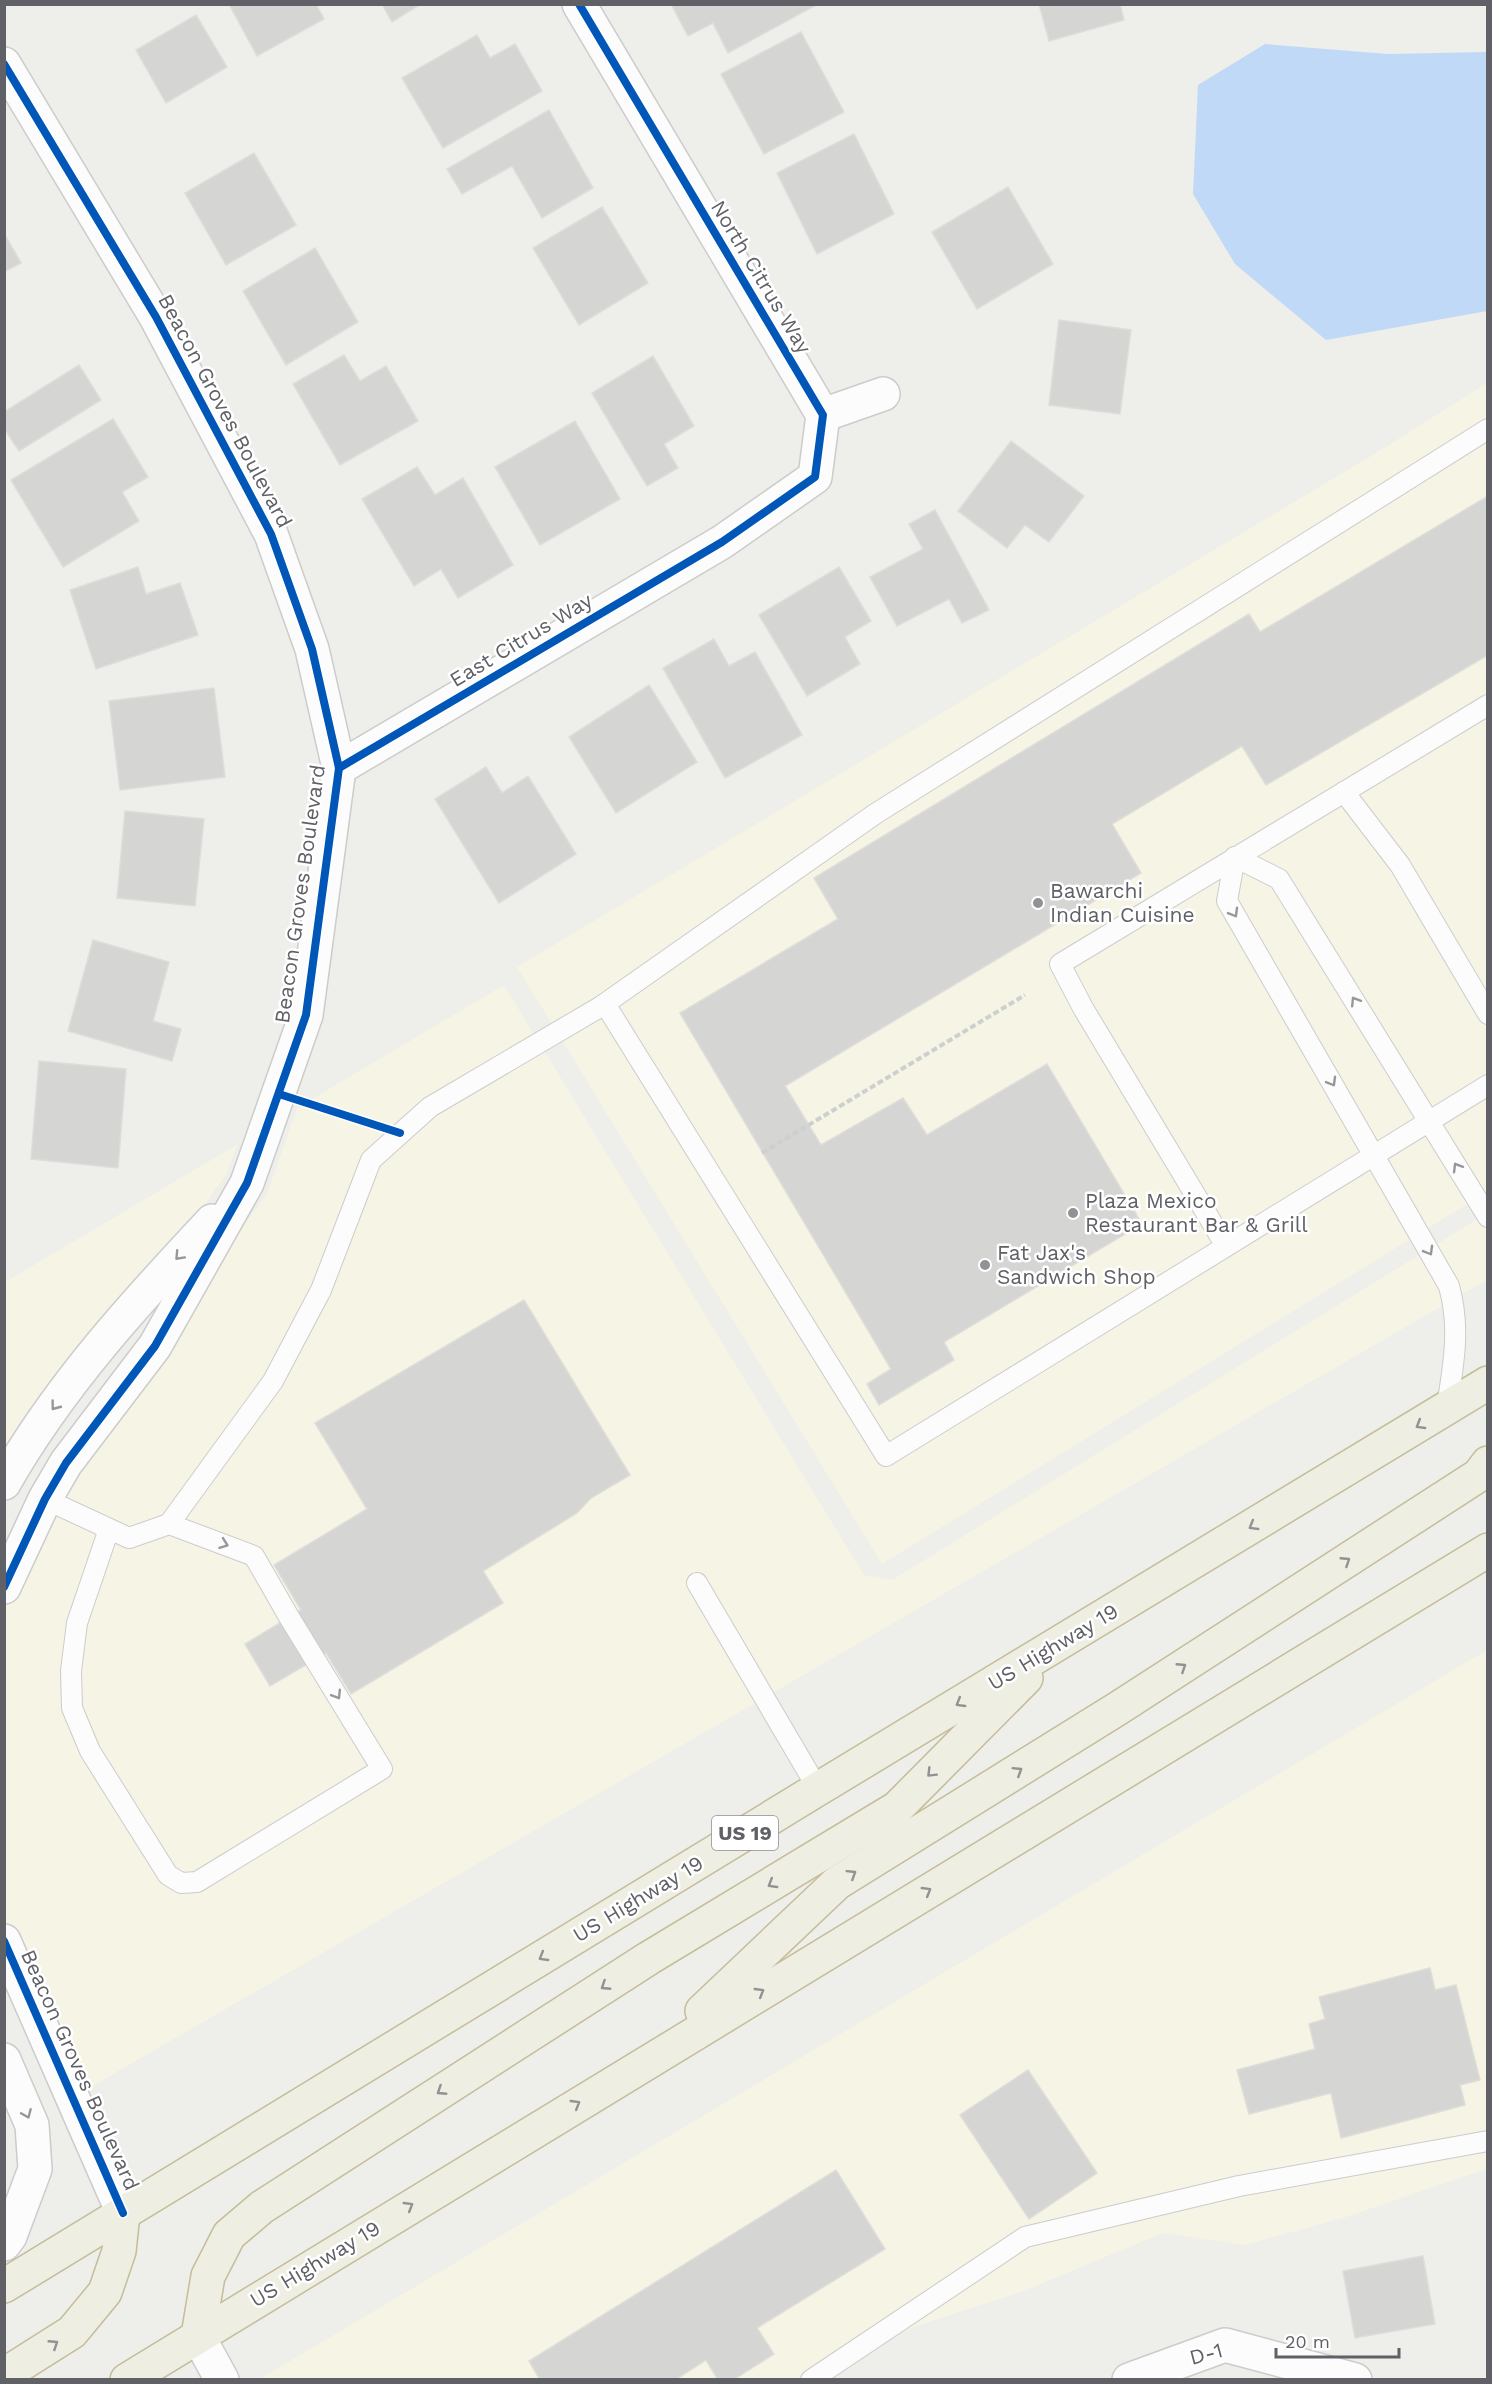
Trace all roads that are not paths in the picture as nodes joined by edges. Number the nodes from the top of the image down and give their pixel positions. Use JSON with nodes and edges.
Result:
{"nodes":[{"id":1,"x":579,"y":4,"type":"edge"},
{"id":2,"x":4,"y":64,"type":"edge"},
{"id":3,"x":883,"y":394,"type":"dead end"},
{"id":4,"x":823,"y":415,"type":"junction"},
{"id":5,"x":1488,"y":429,"type":"edge"},
{"id":6,"x":1488,"y":705,"type":"edge"},
{"id":7,"x":339,"y":768,"type":"junction"},
{"id":8,"x":1344,"y":792,"type":"junction"},
{"id":9,"x":1235,"y":858,"type":"junction"},
{"id":10,"x":603,"y":1005,"type":"junction"},
{"id":11,"x":1488,"y":1014,"type":"edge"},
{"id":12,"x":1488,"y":1085,"type":"edge"},
{"id":13,"x":1430,"y":1121,"type":"junction"},
{"id":14,"x":1374,"y":1155,"type":"junction"},
{"id":15,"x":248,"y":1183,"type":"junction"},
{"id":16,"x":1488,"y":1217,"type":"edge"},
{"id":17,"x":1226,"y":1246,"type":"junction"},
{"id":18,"x":1488,"y":1383,"type":"edge"},
{"id":19,"x":1447,"y":1408,"type":"junction"},
{"id":20,"x":1488,"y":1463,"type":"edge"},
{"id":21,"x":4,"y":1483,"type":"edge"},
{"id":22,"x":45,"y":1499,"type":"junction"},
{"id":23,"x":169,"y":1524,"type":"junction"},
{"id":24,"x":109,"y":1528,"type":"junction"},
{"id":25,"x":1488,"y":1550,"type":"edge"},
{"id":26,"x":697,"y":1582,"type":"dead end"},
{"id":27,"x":4,"y":1587,"type":"edge"},
{"id":28,"x":1061,"y":1642,"type":"junction"},
{"id":29,"x":818,"y":1789,"type":"junction"},
{"id":30,"x":4,"y":1941,"type":"edge"},
{"id":31,"x":655,"y":2056,"type":"junction"},
{"id":32,"x":4,"y":2060,"type":"edge"},
{"id":33,"x":1488,"y":2141,"type":"edge"},
{"id":34,"x":123,"y":2213,"type":"junction"},
{"id":35,"x":4,"y":2244,"type":"edge"},
{"id":36,"x":4,"y":2286,"type":"edge"},
{"id":37,"x":198,"y":2336,"type":"junction"},
{"id":38,"x":1161,"y":2373,"type":"edge"},
{"id":39,"x":4,"y":2375,"type":"edge"},
{"id":40,"x":127,"y":2379,"type":"edge"},
{"id":41,"x":222,"y":2379,"type":"edge"},
{"id":42,"x":811,"y":2379,"type":"edge"},
{"id":43,"x":1129,"y":2379,"type":"edge"},
{"id":44,"x":1355,"y":2379,"type":"edge"}],
"edges":[{"from":1,"to":4,"type":"street","name":"North Citrus Way"},
{"from":2,"to":7,"type":"street","name":"Beacon Groves Boulevard"},
{"from":3,"to":4,"type":"street"},
{"from":4,"to":7,"type":"street","name":"East Citrus Way"},
{"from":5,"to":10,"type":"lane"},
{"from":6,"to":8,"type":"lane"},
{"from":7,"to":15,"type":"street","name":"Beacon Groves Boulevard"},
{"from":8,"to":9,"type":"lane"},
{"from":8,"to":11,"type":"lane"},
{"from":13,"to":9,"type":"lane","one_way":true},
{"from":9,"to":14,"type":"lane","one_way":true},
{"from":9,"to":17,"type":"lane"},
{"from":10,"to":17,"type":"lane"},
{"from":10,"to":23,"type":"lane"},
{"from":12,"to":13,"type":"lane"},
{"from":13,"to":14,"type":"lane"},
{"from":16,"to":13,"type":"lane","one_way":true},
{"from":14,"to":17,"type":"lane"},
{"from":14,"to":19,"type":"lane","one_way":true},
{"from":15,"to":21,"type":"street","name":"Beacon Groves Boulevard","one_way":true},
{"from":15,"to":22,"type":"street","name":"Beacon Groves Boulevard"},
{"from":18,"to":19,"type":"highway","name":"US Highway 19","number":"US 19"},
{"from":19,"to":28,"type":"highway","name":"US Highway 19","number":"US 19","one_way":true},
{"from":31,"to":20,"type":"highway","one_way":true},
{"from":22,"to":24,"type":"lane"},
{"from":22,"to":27,"type":"street","name":"Beacon Groves Boulevard"},
{"from":23,"to":24,"type":"lane"},
{"from":23,"to":24,"type":"lane","one_way":true},
{"from":31,"to":25,"type":"highway","name":"US Highway 19","one_way":true},
{"from":26,"to":29,"type":"lane"},
{"from":28,"to":29,"type":"highway","name":"US Highway 19","number":"US 19","one_way":true},
{"from":28,"to":37,"type":"highway","one_way":true},
{"from":29,"to":34,"type":"highway","name":"US Highway 19","number":"US 19","one_way":true},
{"from":30,"to":34,"type":"street","name":"Beacon Groves Boulevard"},
{"from":37,"to":31,"type":"highway","name":"US Highway 19","one_way":true},
{"from":32,"to":35,"type":"street","one_way":true},
{"from":33,"to":42,"type":"lane"},
{"from":34,"to":36,"type":"highway","name":"US Highway 19","number":"US 19"},
{"from":39,"to":34,"type":"highway","one_way":true},
{"from":37,"to":40,"type":"highway","name":"US Highway 19"},
{"from":37,"to":41,"type":"street"},
{"from":38,"to":43,"type":"street","name":"D-1"},
{"from":38,"to":44,"type":"street","name":"D-1"}]}
